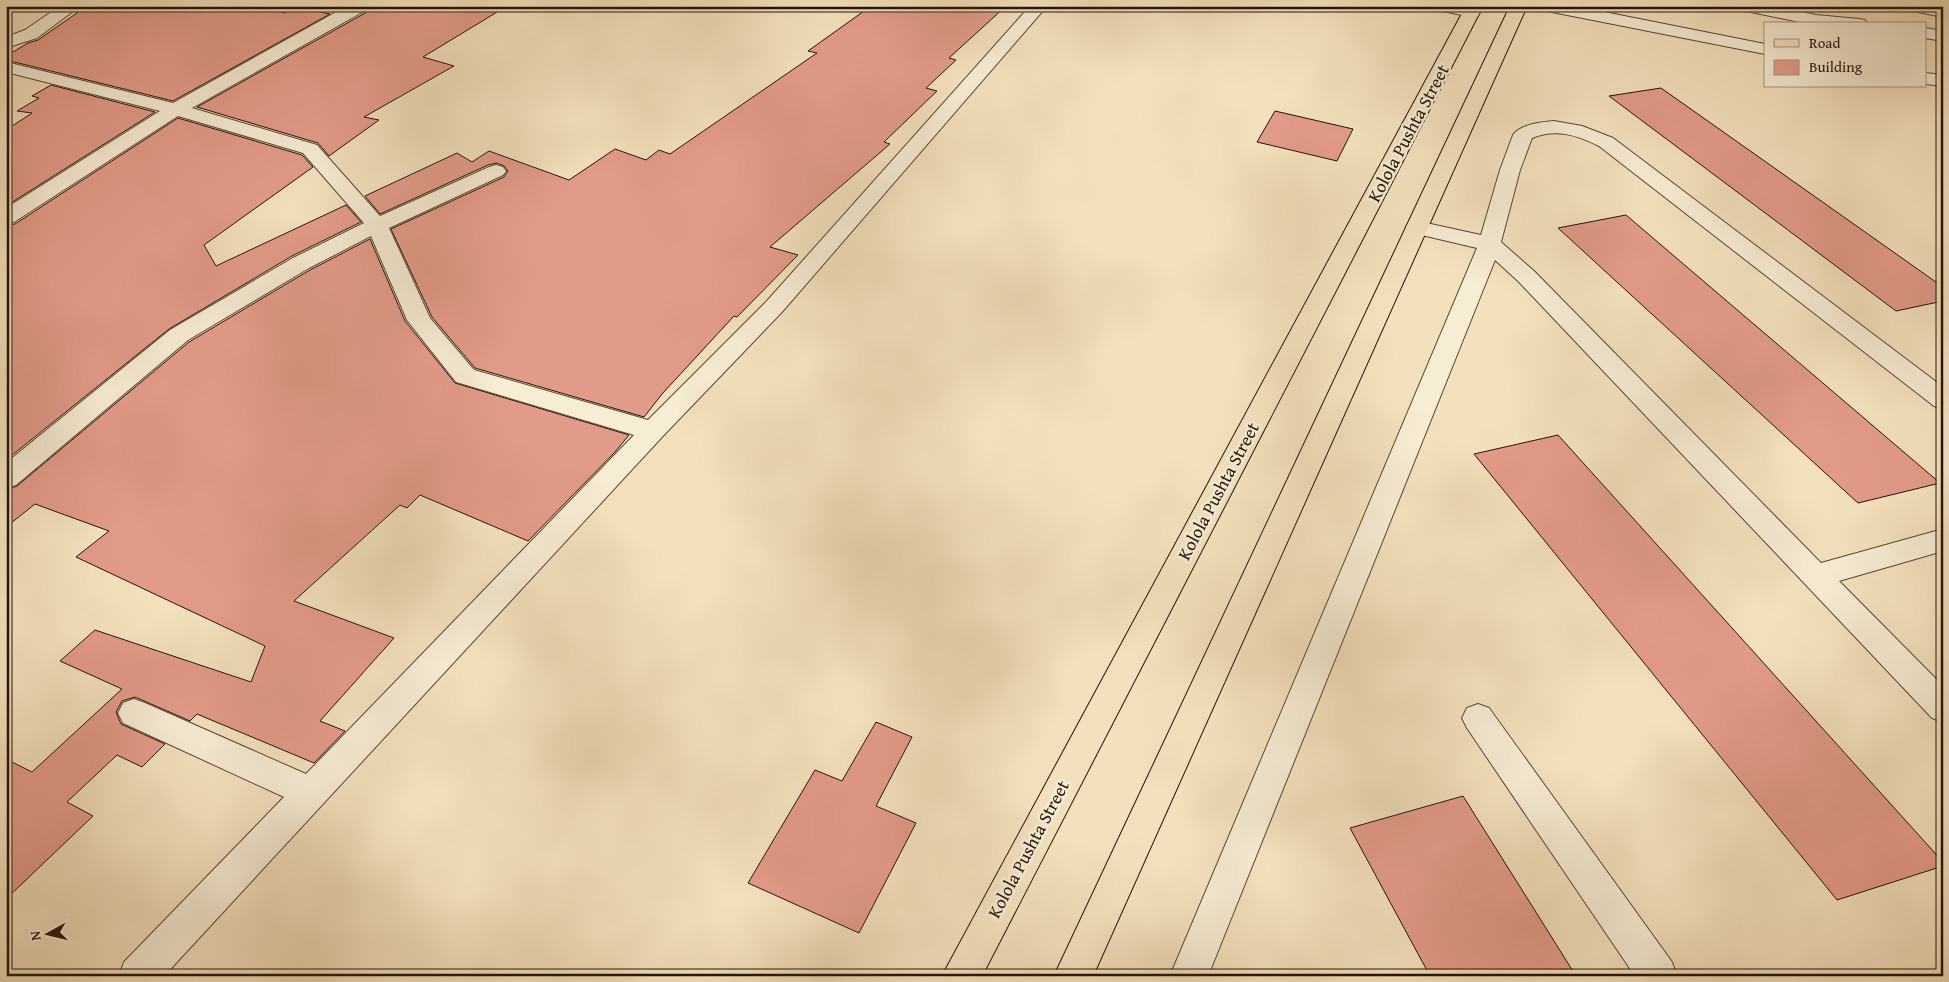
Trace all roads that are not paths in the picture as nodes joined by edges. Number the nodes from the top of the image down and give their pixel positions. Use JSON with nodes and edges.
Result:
{"nodes":[{"id":1,"x":72,"y":6,"type":"edge"},
{"id":2,"x":360,"y":6,"type":"edge"},
{"id":3,"x":1038,"y":6,"type":"edge"},
{"id":4,"x":1443,"y":6,"type":"edge"},
{"id":5,"x":1519,"y":6,"type":"edge"},
{"id":6,"x":1746,"y":6,"type":"edge"},
{"id":7,"x":1914,"y":6,"type":"edge"},
{"id":8,"x":1557,"y":7,"type":"edge"},
{"id":9,"x":1474,"y":9,"type":"edge"},
{"id":10,"x":1943,"y":12,"type":"edge"},
{"id":11,"x":1838,"y":22,"type":"edge"},
{"id":12,"x":1926,"y":33,"type":"edge"},
{"id":13,"x":1943,"y":36,"type":"edge"},
{"id":14,"x":6,"y":43,"type":"edge"},
{"id":15,"x":1764,"y":49,"type":"edge"},
{"id":16,"x":6,"y":67,"type":"edge"},
{"id":17,"x":1926,"y":78,"type":"edge"},
{"id":18,"x":1943,"y":81,"type":"edge"},
{"id":19,"x":176,"y":109,"type":"junction"},
{"id":20,"x":496,"y":170,"type":"dead end"},
{"id":21,"x":6,"y":217,"type":"edge"},
{"id":22,"x":377,"y":225,"type":"junction"},
{"id":23,"x":1417,"y":227,"type":"junction"},
{"id":24,"x":1490,"y":244,"type":"junction"},
{"id":25,"x":1943,"y":400,"type":"edge"},
{"id":26,"x":653,"y":431,"type":"junction"},
{"id":27,"x":6,"y":478,"type":"edge"},
{"id":28,"x":1943,"y":540,"type":"edge"},
{"id":29,"x":1815,"y":576,"type":"junction"},
{"id":30,"x":1943,"y":708,"type":"edge"},
{"id":31,"x":134,"y":714,"type":"dead end"},
{"id":32,"x":1478,"y":718,"type":"dead end"},
{"id":33,"x":311,"y":793,"type":"junction"},
{"id":34,"x":138,"y":976,"type":"edge"},
{"id":35,"x":961,"y":976,"type":"edge"},
{"id":36,"x":1073,"y":976,"type":"edge"},
{"id":37,"x":1189,"y":976,"type":"edge"},
{"id":38,"x":1658,"y":976,"type":"edge"}],
"edges":[{"from":1,"to":14,"type":"street"},
{"from":2,"to":19,"type":"street"},
{"from":3,"to":26,"type":"street"},
{"from":4,"to":9,"type":"street"},
{"from":5,"to":23,"type":"main road"},
{"from":6,"to":11,"type":"street"},
{"from":7,"to":10,"type":"street"},
{"from":8,"to":15,"type":"street"},
{"from":9,"to":35,"type":"main road","name":"Kolola Pushta Street"},
{"from":12,"to":13,"type":"street"},
{"from":16,"to":19,"type":"street"},
{"from":17,"to":18,"type":"street"},
{"from":19,"to":21,"type":"street"},
{"from":19,"to":22,"type":"street"},
{"from":20,"to":22,"type":"street"},
{"from":22,"to":26,"type":"street"},
{"from":22,"to":27,"type":"street"},
{"from":23,"to":24,"type":"street"},
{"from":23,"to":36,"type":"main road"},
{"from":24,"to":25,"type":"street"},
{"from":24,"to":29,"type":"street"},
{"from":24,"to":37,"type":"street"},
{"from":26,"to":33,"type":"street"},
{"from":28,"to":29,"type":"street"},
{"from":29,"to":30,"type":"street"},
{"from":31,"to":33,"type":"street"},
{"from":32,"to":38,"type":"street"},
{"from":33,"to":34,"type":"street"}]}
